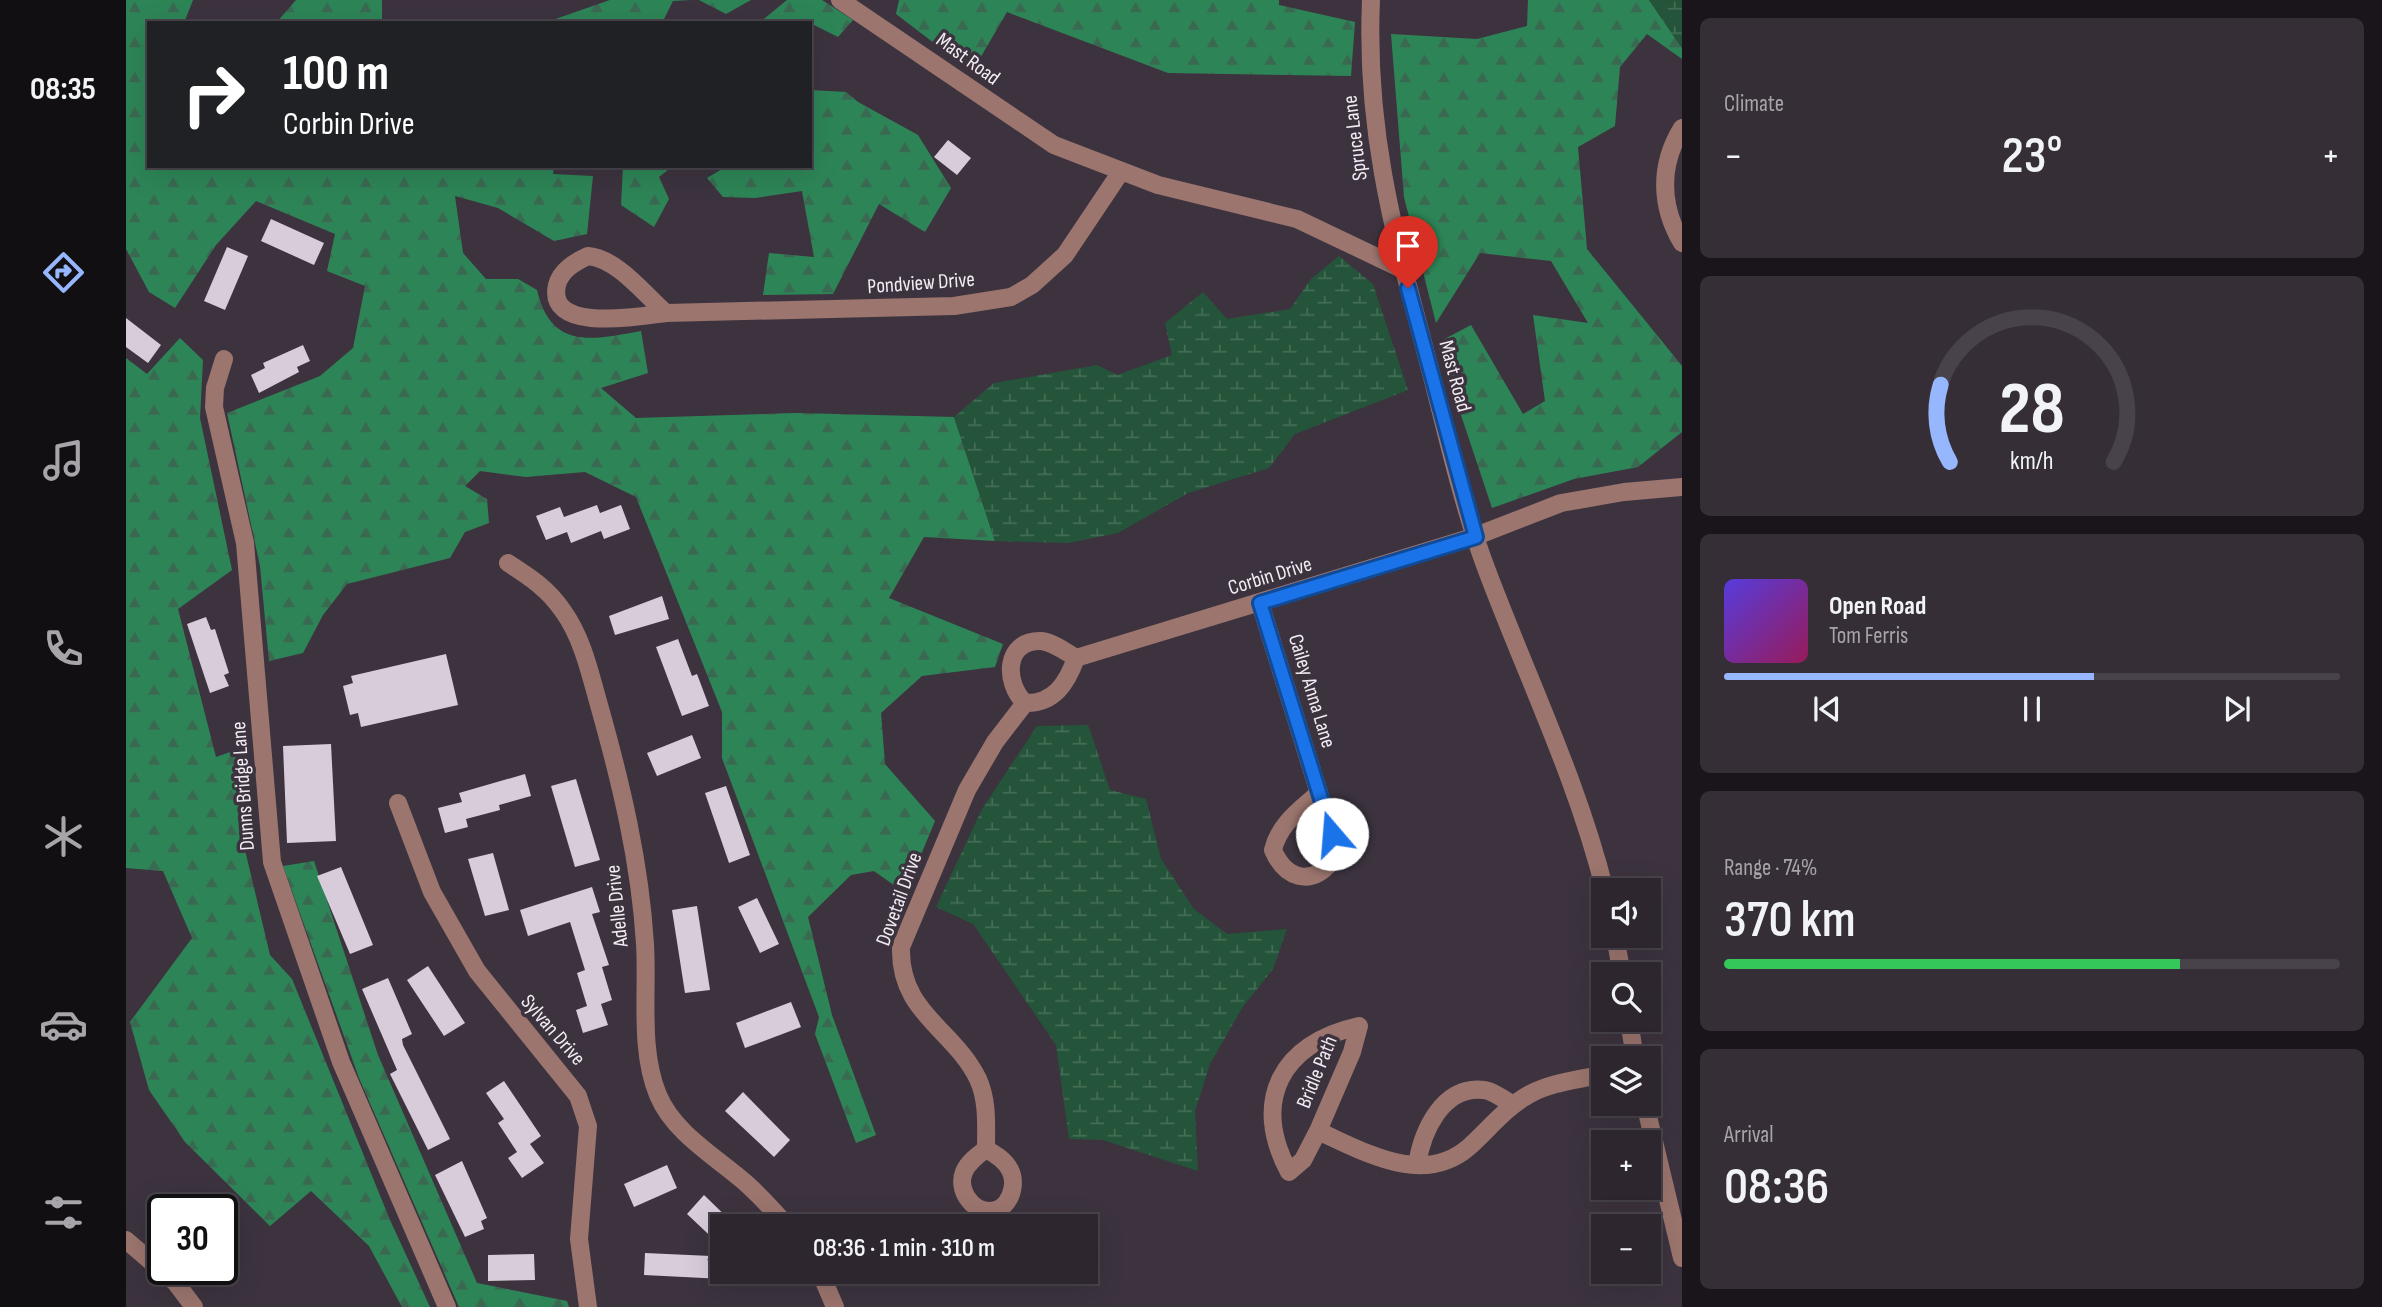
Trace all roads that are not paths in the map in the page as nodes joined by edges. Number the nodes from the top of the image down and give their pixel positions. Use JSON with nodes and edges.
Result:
{"nodes":[{"id":1,"x":840,"y":0,"type":"edge"},
{"id":2,"x":1371,"y":0,"type":"edge"},
{"id":3,"x":1682,"y":128,"type":"edge"},
{"id":4,"x":1121,"y":173,"type":"junction"},
{"id":5,"x":1682,"y":243,"type":"edge"},
{"id":6,"x":1402,"y":269,"type":"junction"},
{"id":7,"x":666,"y":313,"type":"junction"},
{"id":8,"x":224,"y":359,"type":"dead end"},
{"id":9,"x":1682,"y":487,"type":"edge"},
{"id":10,"x":1476,"y":537,"type":"junction"},
{"id":11,"x":508,"y":563,"type":"dead end"},
{"id":12,"x":1260,"y":603,"type":"junction"},
{"id":13,"x":1076,"y":658,"type":"junction"},
{"id":14,"x":1025,"y":703,"type":"junction"},
{"id":15,"x":1319,"y":793,"type":"junction"},
{"id":16,"x":398,"y":803,"type":"dead end"},
{"id":17,"x":1601,"y":878,"type":"edge"},
{"id":18,"x":1591,"y":1077,"type":"edge"},
{"id":19,"x":1513,"y":1105,"type":"junction"},
{"id":20,"x":1648,"y":1116,"type":"edge"},
{"id":21,"x":1318,"y":1131,"type":"junction"},
{"id":22,"x":986,"y":1149,"type":"dead end"},
{"id":23,"x":1417,"y":1165,"type":"junction"},
{"id":24,"x":776,"y":1214,"type":"edge"},
{"id":25,"x":126,"y":1240,"type":"edge"},
{"id":26,"x":1682,"y":1258,"type":"edge"},
{"id":27,"x":825,"y":1284,"type":"edge"},
{"id":28,"x":194,"y":1307,"type":"edge"},
{"id":29,"x":447,"y":1307,"type":"edge"},
{"id":30,"x":588,"y":1307,"type":"edge"},
{"id":31,"x":835,"y":1307,"type":"edge"}],
"edges":[{"from":1,"to":4,"type":"street","name":"Mast Road"},
{"from":2,"to":6,"type":"street","name":"Spruce Lane"},
{"from":3,"to":5,"type":"street"},
{"from":4,"to":6,"type":"street","name":"Mast Road"},
{"from":4,"to":7,"type":"street","name":"Pondview Drive"},
{"from":6,"to":10,"type":"street","name":"Mast Road"},
{"from":7,"to":7,"type":"street","name":"Pondview Drive"},
{"from":8,"to":29,"type":"street","name":"Dunns Bridge Lane"},
{"from":9,"to":10,"type":"street","name":"Corbin Drive"},
{"from":10,"to":12,"type":"street","name":"Corbin Drive"},
{"from":10,"to":17,"type":"street","name":"Mast Road"},
{"from":11,"to":24,"type":"street","name":"Adelle Drive"},
{"from":12,"to":13,"type":"street","name":"Corbin Drive"},
{"from":12,"to":15,"type":"street","name":"Cailey Anna Lane"},
{"from":13,"to":14,"type":"street"},
{"from":13,"to":14,"type":"street"},
{"from":14,"to":22,"type":"street","name":"Dovetail Drive"},
{"from":15,"to":15,"type":"street","name":"Cailey Anna Lane"},
{"from":16,"to":30,"type":"street","name":"Sylvan Drive"},
{"from":18,"to":19,"type":"street","name":"Bridle Path"},
{"from":19,"to":23,"type":"street","name":"Bridle Path"},
{"from":19,"to":23,"type":"street"},
{"from":20,"to":26,"type":"street"},
{"from":21,"to":21,"type":"street","name":"Bridle Path"},
{"from":21,"to":23,"type":"street","name":"Bridle Path"},
{"from":25,"to":28,"type":"street"},
{"from":27,"to":31,"type":"street"}]}
